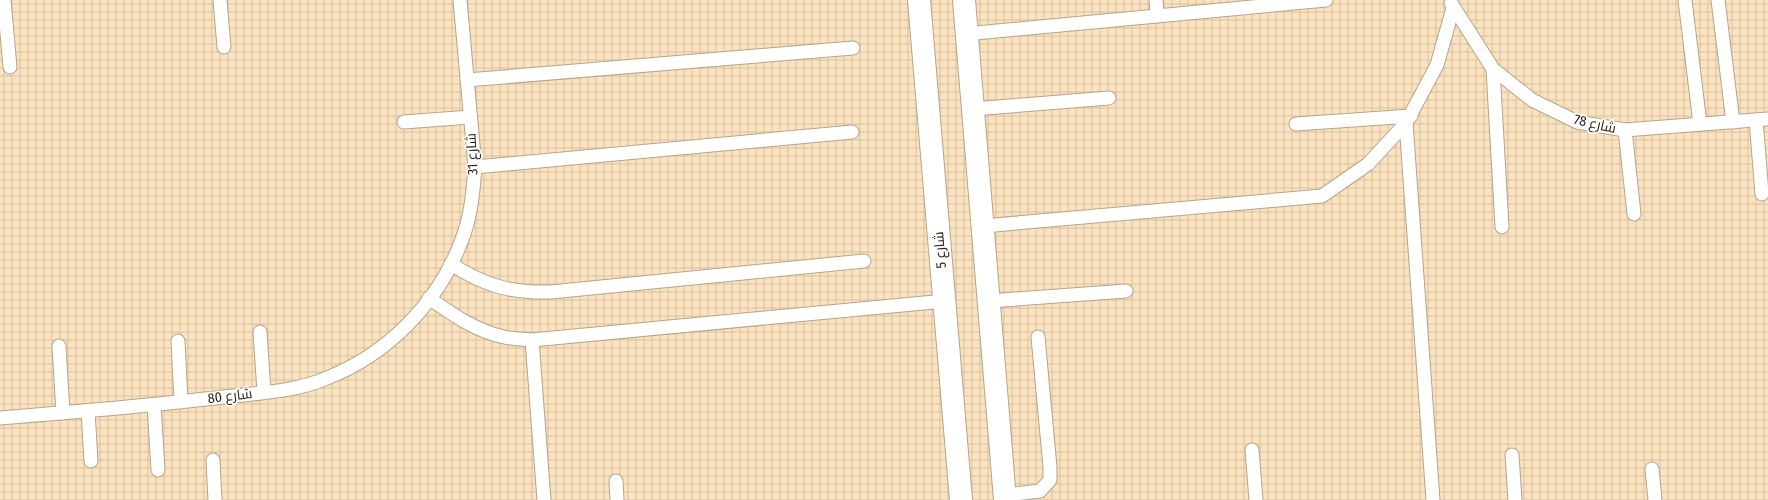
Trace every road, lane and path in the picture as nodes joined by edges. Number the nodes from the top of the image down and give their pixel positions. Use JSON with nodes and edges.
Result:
{"nodes":[{"id":1,"x":4,"y":0,"type":"edge"},
{"id":2,"x":220,"y":0,"type":"edge"},
{"id":3,"x":460,"y":0,"type":"edge"},
{"id":4,"x":919,"y":0,"type":"edge"},
{"id":5,"x":964,"y":0,"type":"edge"},
{"id":6,"x":1156,"y":0,"type":"edge"},
{"id":7,"x":1326,"y":0,"type":"edge"},
{"id":8,"x":1686,"y":0,"type":"edge"},
{"id":9,"x":1718,"y":0,"type":"edge"},
{"id":10,"x":1451,"y":4,"type":"edge"},
{"id":11,"x":1157,"y":16,"type":"junction"},
{"id":12,"x":966,"y":34,"type":"junction"},
{"id":13,"x":224,"y":47,"type":"dead end"},
{"id":14,"x":853,"y":48,"type":"dead end"},
{"id":15,"x":10,"y":67,"type":"dead end"},
{"id":16,"x":1493,"y":69,"type":"junction"},
{"id":17,"x":467,"y":80,"type":"junction"},
{"id":18,"x":1109,"y":98,"type":"dead end"},
{"id":19,"x":973,"y":109,"type":"junction"},
{"id":20,"x":470,"y":117,"type":"junction"},
{"id":21,"x":1408,"y":120,"type":"junction"},
{"id":22,"x":1762,"y":120,"type":"edge"},
{"id":23,"x":404,"y":122,"type":"dead end"},
{"id":24,"x":1732,"y":122,"type":"junction"},
{"id":25,"x":1296,"y":124,"type":"dead end"},
{"id":26,"x":1700,"y":124,"type":"junction"},
{"id":27,"x":1625,"y":130,"type":"junction"},
{"id":28,"x":852,"y":132,"type":"dead end"},
{"id":29,"x":475,"y":168,"type":"junction"},
{"id":30,"x":1762,"y":194,"type":"dead end"},
{"id":31,"x":1634,"y":214,"type":"dead end"},
{"id":32,"x":983,"y":226,"type":"junction"},
{"id":33,"x":1502,"y":227,"type":"dead end"},
{"id":34,"x":864,"y":261,"type":"dead end"},
{"id":35,"x":451,"y":264,"type":"junction"},
{"id":36,"x":1126,"y":291,"type":"dead end"},
{"id":37,"x":429,"y":298,"type":"junction"},
{"id":38,"x":944,"y":301,"type":"junction"},
{"id":39,"x":989,"y":301,"type":"junction"},
{"id":40,"x":260,"y":332,"type":"dead end"},
{"id":41,"x":1038,"y":336,"type":"dead end"},
{"id":42,"x":532,"y":340,"type":"junction"},
{"id":43,"x":178,"y":341,"type":"dead end"},
{"id":44,"x":59,"y":346,"type":"dead end"},
{"id":45,"x":264,"y":392,"type":"junction"},
{"id":46,"x":182,"y":402,"type":"junction"},
{"id":47,"x":154,"y":405,"type":"junction"},
{"id":48,"x":88,"y":410,"type":"junction"},
{"id":49,"x":63,"y":412,"type":"junction"},
{"id":50,"x":0,"y":418,"type":"edge"},
{"id":51,"x":1252,"y":450,"type":"dead end"},
{"id":52,"x":1512,"y":455,"type":"dead end"},
{"id":53,"x":212,"y":460,"type":"dead end"},
{"id":54,"x":91,"y":461,"type":"dead end"},
{"id":55,"x":1652,"y":469,"type":"dead end"},
{"id":56,"x":158,"y":470,"type":"dead end"},
{"id":57,"x":616,"y":481,"type":"dead end"},
{"id":58,"x":1005,"y":497,"type":"edge"},
{"id":59,"x":215,"y":500,"type":"edge"},
{"id":60,"x":544,"y":500,"type":"edge"},
{"id":61,"x":617,"y":500,"type":"edge"},
{"id":62,"x":961,"y":500,"type":"edge"},
{"id":63,"x":1256,"y":500,"type":"edge"},
{"id":64,"x":1433,"y":500,"type":"edge"},
{"id":65,"x":1515,"y":500,"type":"edge"},
{"id":66,"x":1655,"y":500,"type":"edge"}],
"edges":[{"from":1,"to":15,"type":"lane"},
{"from":2,"to":13,"type":"lane"},
{"from":3,"to":17,"type":"lane","name":"شارع 31"},
{"from":4,"to":38,"type":"street","name":"شارع 5"},
{"from":5,"to":12,"type":"street"},
{"from":6,"to":11,"type":"lane"},
{"from":7,"to":11,"type":"lane"},
{"from":8,"to":26,"type":"lane"},
{"from":9,"to":24,"type":"lane"},
{"from":10,"to":16,"type":"lane","name":"شارع 78"},
{"from":10,"to":21,"type":"lane"},
{"from":11,"to":12,"type":"lane"},
{"from":12,"to":19,"type":"street"},
{"from":14,"to":17,"type":"lane"},
{"from":16,"to":27,"type":"lane","name":"شارع 78"},
{"from":16,"to":33,"type":"lane"},
{"from":17,"to":20,"type":"lane","name":"شارع 31"},
{"from":18,"to":19,"type":"lane"},
{"from":19,"to":32,"type":"street"},
{"from":20,"to":23,"type":"lane"},
{"from":20,"to":29,"type":"lane","name":"شارع 31"},
{"from":21,"to":25,"type":"lane"},
{"from":21,"to":32,"type":"lane"},
{"from":21,"to":64,"type":"lane"},
{"from":22,"to":24,"type":"lane","name":"شارع 78"},
{"from":22,"to":30,"type":"lane"},
{"from":24,"to":26,"type":"lane","name":"شارع 78"},
{"from":26,"to":27,"type":"lane","name":"شارع 78"},
{"from":27,"to":31,"type":"lane"},
{"from":28,"to":29,"type":"lane"},
{"from":29,"to":35,"type":"lane","name":"شارع 31"},
{"from":32,"to":39,"type":"street"},
{"from":34,"to":35,"type":"lane"},
{"from":35,"to":37,"type":"lane","name":"شارع 31"},
{"from":36,"to":39,"type":"lane"},
{"from":37,"to":42,"type":"lane"},
{"from":37,"to":45,"type":"lane","name":"شارع 80"},
{"from":38,"to":42,"type":"lane"},
{"from":38,"to":62,"type":"street","name":"شارع 5"},
{"from":39,"to":58,"type":"street"},
{"from":40,"to":45,"type":"lane"},
{"from":41,"to":58,"type":"lane"},
{"from":42,"to":60,"type":"lane"},
{"from":43,"to":46,"type":"lane"},
{"from":44,"to":49,"type":"lane"},
{"from":45,"to":46,"type":"lane","name":"شارع 80"},
{"from":46,"to":47,"type":"lane","name":"شارع 80"},
{"from":47,"to":48,"type":"lane","name":"شارع 80"},
{"from":47,"to":56,"type":"lane"},
{"from":48,"to":49,"type":"lane","name":"شارع 80"},
{"from":48,"to":54,"type":"lane"},
{"from":49,"to":50,"type":"lane","name":"شارع 80"},
{"from":51,"to":63,"type":"lane"},
{"from":52,"to":65,"type":"lane"},
{"from":53,"to":59,"type":"lane"},
{"from":55,"to":66,"type":"lane"},
{"from":57,"to":61,"type":"lane"}]}
